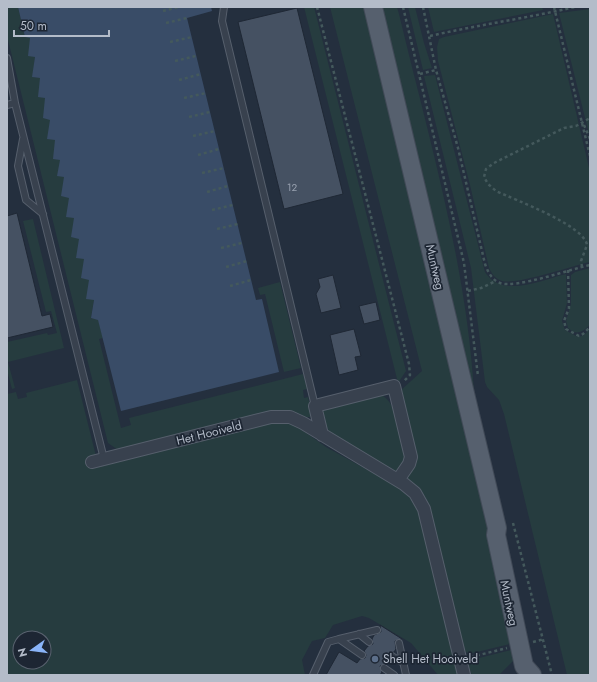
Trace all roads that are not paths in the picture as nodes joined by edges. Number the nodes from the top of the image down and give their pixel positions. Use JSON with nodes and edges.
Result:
{"nodes":[{"id":1,"x":224,"y":7,"type":"edge"},
{"id":2,"x":374,"y":7,"type":"edge"},
{"id":3,"x":7,"y":58,"type":"edge"},
{"id":4,"x":15,"y":103,"type":"junction"},
{"id":5,"x":7,"y":105,"type":"edge"},
{"id":6,"x":24,"y":137,"type":"junction"},
{"id":7,"x":43,"y":214,"type":"junction"},
{"id":8,"x":315,"y":406,"type":"junction"},
{"id":9,"x":322,"y":435,"type":"junction"},
{"id":10,"x":98,"y":461,"type":"joint"},
{"id":11,"x":398,"y":480,"type":"junction"},
{"id":12,"x":377,"y":630,"type":"dead end"},
{"id":13,"x":359,"y":634,"type":"junction"},
{"id":14,"x":339,"y":639,"type":"junction"},
{"id":15,"x":369,"y":642,"type":"dead end"},
{"id":16,"x":399,"y":643,"type":"dead end"},
{"id":17,"x":362,"y":655,"type":"dead end"},
{"id":18,"x":392,"y":656,"type":"dead end"},
{"id":19,"x":403,"y":663,"type":"junction"},
{"id":20,"x":384,"y":668,"type":"dead end"},
{"id":21,"x":313,"y":675,"type":"edge"},
{"id":22,"x":394,"y":675,"type":"edge"},
{"id":23,"x":406,"y":675,"type":"edge"},
{"id":24,"x":464,"y":675,"type":"edge"},
{"id":25,"x":532,"y":675,"type":"edge"}],
"edges":[{"from":1,"to":8,"type":"lane"},
{"from":2,"to":25,"type":"main road","name":"Muntweg"},
{"from":3,"to":4,"type":"lane"},
{"from":4,"to":5,"type":"lane"},
{"from":4,"to":6,"type":"lane"},
{"from":6,"to":7,"type":"lane"},
{"from":6,"to":7,"type":"lane"},
{"from":7,"to":10,"type":"lane"},
{"from":8,"to":9,"type":"street"},
{"from":8,"to":11,"type":"street"},
{"from":9,"to":10,"type":"street","name":"Het Hooiveld"},
{"from":9,"to":11,"type":"street","name":"Het Hooiveld"},
{"from":11,"to":24,"type":"street","name":"Het Hooiveld"},
{"from":12,"to":13,"type":"lane"},
{"from":13,"to":14,"type":"lane"},
{"from":13,"to":15,"type":"lane"},
{"from":14,"to":17,"type":"lane"},
{"from":14,"to":21,"type":"lane"},
{"from":16,"to":19,"type":"lane"},
{"from":18,"to":19,"type":"lane"},
{"from":19,"to":23,"type":"lane"},
{"from":20,"to":22,"type":"lane"}]}
